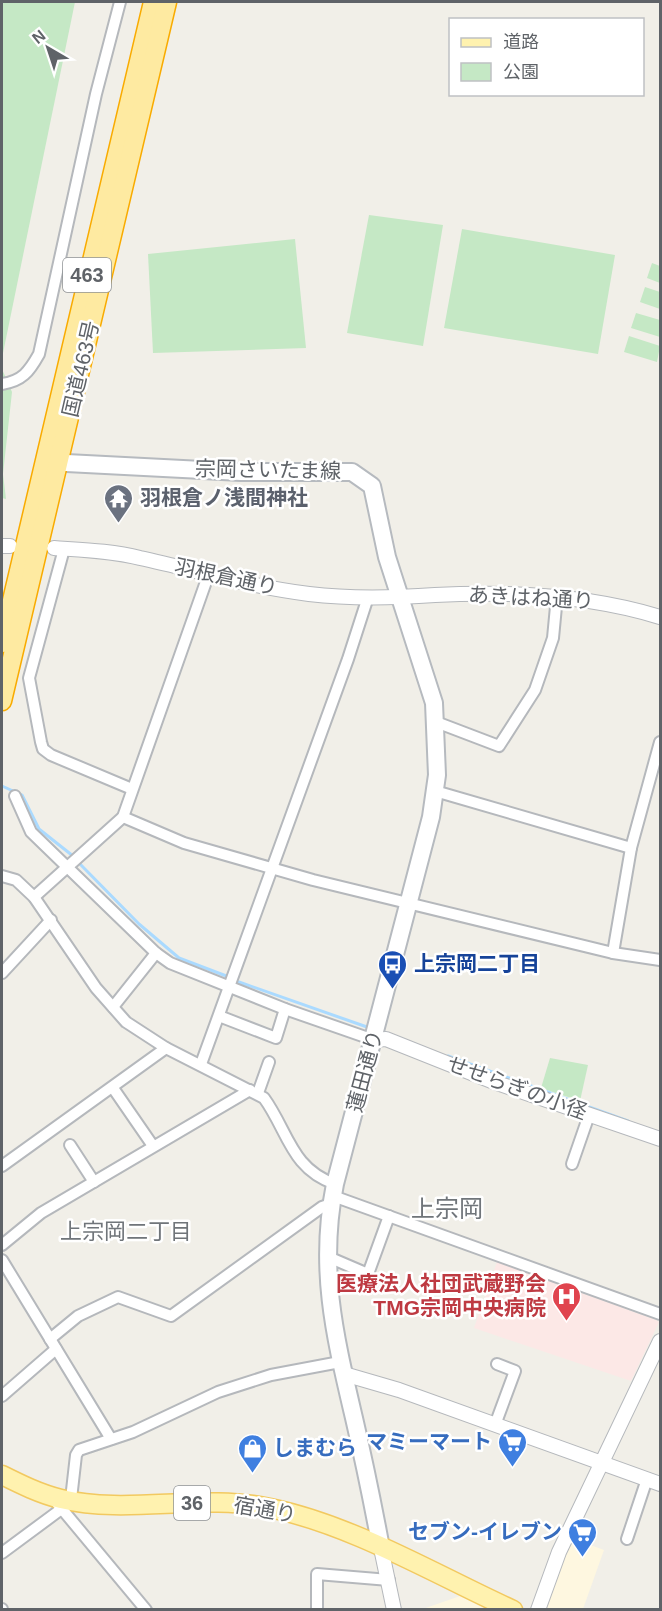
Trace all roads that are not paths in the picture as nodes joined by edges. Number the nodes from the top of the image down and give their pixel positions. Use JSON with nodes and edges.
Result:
{"nodes":[{"id":1,"x":120,"y":2,"type":"edge"},
{"id":2,"x":153,"y":2,"type":"edge"},
{"id":3,"x":167,"y":2,"type":"edge"},
{"id":4,"x":139,"y":91,"type":"junction"},
{"id":5,"x":2,"y":384,"type":"edge"},
{"id":6,"x":51,"y":463,"type":"junction"},
{"id":7,"x":59,"y":549,"type":"joint"},
{"id":8,"x":208,"y":576,"type":"junction"},
{"id":9,"x":557,"y":596,"type":"junction"},
{"id":10,"x":368,"y":597,"type":"junction"},
{"id":11,"x":400,"y":599,"type":"junction"},
{"id":12,"x":660,"y":617,"type":"edge"},
{"id":13,"x":2,"y":643,"type":"edge"},
{"id":14,"x":2,"y":701,"type":"edge"},
{"id":15,"x":436,"y":722,"type":"junction"},
{"id":16,"x":660,"y":742,"type":"edge"},
{"id":17,"x":132,"y":789,"type":"junction"},
{"id":18,"x":435,"y":791,"type":"junction"},
{"id":19,"x":15,"y":796,"type":"dead end"},
{"id":20,"x":123,"y":817,"type":"junction"},
{"id":21,"x":631,"y":848,"type":"junction"},
{"id":22,"x":68,"y":866,"type":"junction"},
{"id":23,"x":273,"y":868,"type":"junction"},
{"id":24,"x":2,"y":876,"type":"edge"},
{"id":25,"x":34,"y":897,"type":"junction"},
{"id":26,"x":409,"y":902,"type":"junction"},
{"id":27,"x":51,"y":920,"type":"junction"},
{"id":28,"x":156,"y":953,"type":"junction"},
{"id":29,"x":613,"y":953,"type":"junction"},
{"id":30,"x":660,"y":960,"type":"edge"},
{"id":31,"x":2,"y":973,"type":"edge"},
{"id":32,"x":230,"y":987,"type":"junction"},
{"id":33,"x":113,"y":1007,"type":"junction"},
{"id":34,"x":285,"y":1009,"type":"junction"},
{"id":35,"x":219,"y":1016,"type":"junction"},
{"id":36,"x":374,"y":1040,"type":"junction"},
{"id":37,"x":166,"y":1048,"type":"junction"},
{"id":38,"x":269,"y":1062,"type":"dead end"},
{"id":39,"x":201,"y":1064,"type":"junction"},
{"id":40,"x":113,"y":1088,"type":"junction"},
{"id":41,"x":254,"y":1092,"type":"junction"},
{"id":42,"x":589,"y":1114,"type":"junction"},
{"id":43,"x":660,"y":1139,"type":"edge"},
{"id":44,"x":70,"y":1145,"type":"dead end"},
{"id":45,"x":153,"y":1146,"type":"junction"},
{"id":46,"x":572,"y":1164,"type":"dead end"},
{"id":47,"x":2,"y":1166,"type":"edge"},
{"id":48,"x":94,"y":1182,"type":"junction"},
{"id":49,"x":333,"y":1195,"type":"junction"},
{"id":50,"x":389,"y":1216,"type":"junction"},
{"id":51,"x":2,"y":1245,"type":"edge"},
{"id":52,"x":326,"y":1256,"type":"junction"},
{"id":53,"x":2,"y":1260,"type":"edge"},
{"id":54,"x":660,"y":1314,"type":"edge"},
{"id":55,"x":660,"y":1341,"type":"edge"},
{"id":56,"x":53,"y":1344,"type":"junction"},
{"id":57,"x":496,"y":1364,"type":"dead end"},
{"id":58,"x":342,"y":1368,"type":"junction"},
{"id":59,"x":2,"y":1396,"type":"edge"},
{"id":60,"x":495,"y":1425,"type":"junction"},
{"id":61,"x":111,"y":1439,"type":"junction"},
{"id":62,"x":606,"y":1464,"type":"junction"},
{"id":63,"x":2,"y":1475,"type":"edge"},
{"id":64,"x":647,"y":1479,"type":"junction"},
{"id":65,"x":660,"y":1484,"type":"edge"},
{"id":66,"x":61,"y":1501,"type":"junction"},
{"id":67,"x":627,"y":1539,"type":"dead end"},
{"id":68,"x":381,"y":1548,"type":"junction"},
{"id":69,"x":2,"y":1553,"type":"edge"},
{"id":70,"x":389,"y":1580,"type":"junction"},
{"id":71,"x":144,"y":1609,"type":"edge"},
{"id":72,"x":317,"y":1610,"type":"edge"},
{"id":73,"x":394,"y":1610,"type":"edge"},
{"id":74,"x":513,"y":1610,"type":"edge"},
{"id":75,"x":538,"y":1610,"type":"edge"}],
"edges":[{"from":1,"to":5,"type":"street"},
{"from":2,"to":4,"type":"highway","name":"国道463号","number":"463"},
{"from":3,"to":4,"type":"highway","name":"国道463号","number":"463"},
{"from":4,"to":6,"type":"highway","name":"国道463号","number":"463"},
{"from":6,"to":11,"type":"main road","name":"宗岡さいたま線"},
{"from":6,"to":13,"type":"highway","name":"国道463号","number":"463"},
{"from":6,"to":14,"type":"highway","name":"国道463号","number":"463"},
{"from":7,"to":8,"type":"street","name":"羽根倉通り"},
{"from":7,"to":17,"type":"street"},
{"from":8,"to":10,"type":"street","name":"羽根倉通り"},
{"from":8,"to":17,"type":"street"},
{"from":9,"to":11,"type":"street","name":"あきはね通り"},
{"from":9,"to":12,"type":"street","name":"あきはね通り"},
{"from":9,"to":15,"type":"street"},
{"from":10,"to":11,"type":"street","name":"羽根倉通り"},
{"from":10,"to":23,"type":"street"},
{"from":11,"to":15,"type":"main road","name":"蓮田通り"},
{"from":15,"to":18,"type":"main road","name":"蓮田通り"},
{"from":16,"to":21,"type":"street"},
{"from":17,"to":20,"type":"street"},
{"from":18,"to":21,"type":"street"},
{"from":18,"to":26,"type":"main road","name":"蓮田通り"},
{"from":19,"to":22,"type":"street"},
{"from":20,"to":22,"type":"street"},
{"from":20,"to":23,"type":"street"},
{"from":21,"to":29,"type":"street"},
{"from":22,"to":25,"type":"street"},
{"from":22,"to":28,"type":"street"},
{"from":23,"to":26,"type":"street"},
{"from":23,"to":32,"type":"street"},
{"from":24,"to":25,"type":"street"},
{"from":25,"to":27,"type":"street"},
{"from":26,"to":29,"type":"street"},
{"from":26,"to":36,"type":"main road","name":"蓮田通り"},
{"from":27,"to":31,"type":"street"},
{"from":27,"to":33,"type":"street"},
{"from":28,"to":32,"type":"street"},
{"from":28,"to":33,"type":"street"},
{"from":29,"to":30,"type":"street"},
{"from":32,"to":34,"type":"street"},
{"from":32,"to":35,"type":"street"},
{"from":33,"to":37,"type":"street"},
{"from":34,"to":35,"type":"street"},
{"from":34,"to":36,"type":"street"},
{"from":35,"to":39,"type":"street"},
{"from":36,"to":42,"type":"street","name":"せせらぎの小径"},
{"from":36,"to":49,"type":"main road","name":"蓮田通り"},
{"from":37,"to":39,"type":"street"},
{"from":37,"to":40,"type":"street"},
{"from":38,"to":41,"type":"street"},
{"from":39,"to":41,"type":"street"},
{"from":40,"to":45,"type":"street"},
{"from":40,"to":47,"type":"street"},
{"from":41,"to":45,"type":"street"},
{"from":41,"to":49,"type":"street"},
{"from":42,"to":43,"type":"street","name":"せせらぎの小径"},
{"from":42,"to":46,"type":"street"},
{"from":44,"to":48,"type":"street"},
{"from":45,"to":48,"type":"street"},
{"from":48,"to":51,"type":"street"},
{"from":49,"to":50,"type":"street"},
{"from":49,"to":52,"type":"main road","name":"蓮田通り"},
{"from":49,"to":56,"type":"street"},
{"from":50,"to":52,"type":"street"},
{"from":50,"to":54,"type":"street"},
{"from":52,"to":58,"type":"main road","name":"蓮田通り"},
{"from":53,"to":56,"type":"street"},
{"from":55,"to":62,"type":"street"},
{"from":56,"to":59,"type":"street"},
{"from":56,"to":61,"type":"street"},
{"from":57,"to":60,"type":"street"},
{"from":58,"to":60,"type":"street"},
{"from":58,"to":61,"type":"street"},
{"from":58,"to":68,"type":"main road","name":"蓮田通り"},
{"from":60,"to":62,"type":"street"},
{"from":61,"to":66,"type":"street"},
{"from":62,"to":64,"type":"street"},
{"from":62,"to":75,"type":"street"},
{"from":63,"to":66,"type":"main road","name":"宿通り","number":"36"},
{"from":64,"to":65,"type":"street"},
{"from":64,"to":67,"type":"street"},
{"from":66,"to":68,"type":"main road","name":"宿通り","number":"36"},
{"from":66,"to":69,"type":"street"},
{"from":66,"to":71,"type":"street"},
{"from":68,"to":70,"type":"street"},
{"from":68,"to":74,"type":"main road","name":"宿通り","number":"36"},
{"from":70,"to":72,"type":"street"},
{"from":70,"to":73,"type":"street"}]}
